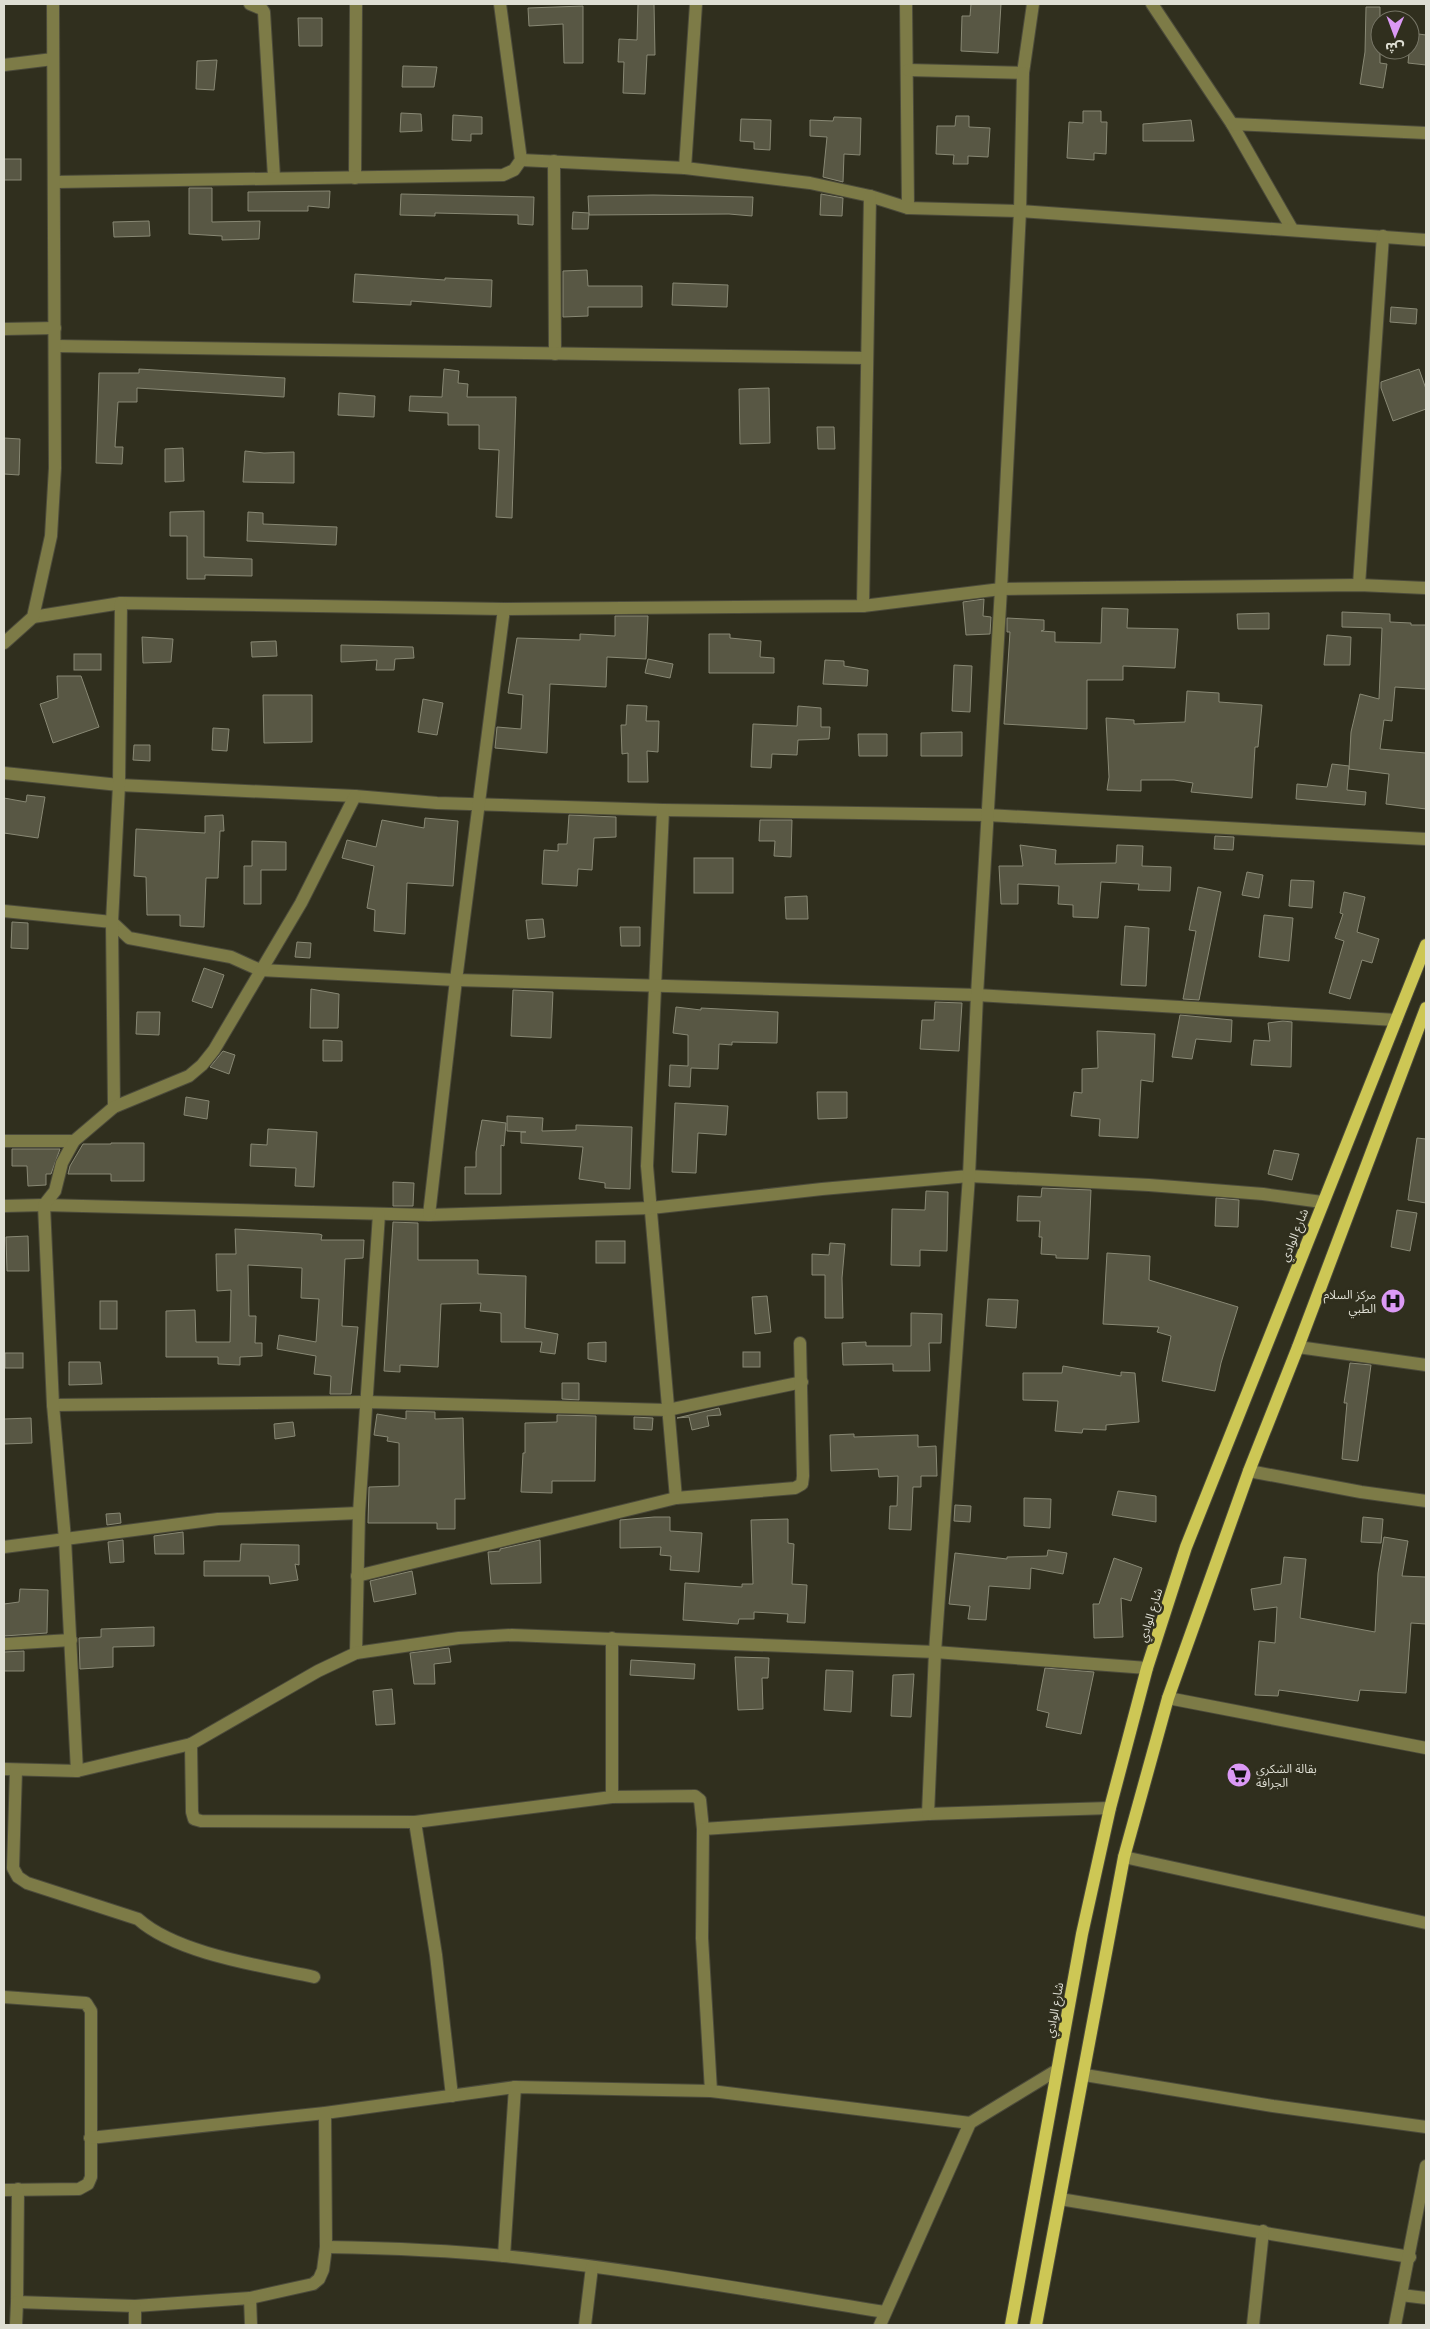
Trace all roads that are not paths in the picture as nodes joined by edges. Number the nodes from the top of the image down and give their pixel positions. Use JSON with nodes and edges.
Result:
{"nodes":[{"id":1,"x":53,"y":4,"type":"edge"},
{"id":2,"x":250,"y":4,"type":"edge"},
{"id":3,"x":356,"y":4,"type":"edge"},
{"id":4,"x":500,"y":4,"type":"edge"},
{"id":5,"x":696,"y":4,"type":"edge"},
{"id":6,"x":906,"y":4,"type":"edge"},
{"id":7,"x":1032,"y":4,"type":"edge"},
{"id":8,"x":1152,"y":4,"type":"edge"},
{"id":9,"x":53,"y":60,"type":"junction"},
{"id":10,"x":4,"y":65,"type":"edge"},
{"id":11,"x":908,"y":70,"type":"junction"},
{"id":12,"x":1023,"y":73,"type":"junction"},
{"id":13,"x":1232,"y":124,"type":"junction"},
{"id":14,"x":1426,"y":133,"type":"edge"},
{"id":15,"x":521,"y":160,"type":"junction"},
{"id":16,"x":554,"y":161,"type":"junction"},
{"id":17,"x":685,"y":168,"type":"junction"},
{"id":18,"x":274,"y":177,"type":"junction"},
{"id":19,"x":355,"y":178,"type":"junction"},
{"id":20,"x":55,"y":182,"type":"junction"},
{"id":21,"x":870,"y":196,"type":"junction"},
{"id":22,"x":908,"y":208,"type":"junction"},
{"id":23,"x":1020,"y":211,"type":"junction"},
{"id":24,"x":1292,"y":229,"type":"junction"},
{"id":25,"x":1383,"y":236,"type":"junction"},
{"id":26,"x":1426,"y":240,"type":"edge"},
{"id":27,"x":4,"y":328,"type":"edge"},
{"id":28,"x":54,"y":328,"type":"junction"},
{"id":29,"x":54,"y":346,"type":"junction"},
{"id":30,"x":555,"y":354,"type":"junction"},
{"id":31,"x":867,"y":358,"type":"junction"},
{"id":32,"x":1359,"y":585,"type":"junction"},
{"id":33,"x":1426,"y":588,"type":"edge"},
{"id":34,"x":1001,"y":590,"type":"junction"},
{"id":35,"x":121,"y":603,"type":"junction"},
{"id":36,"x":863,"y":606,"type":"junction"},
{"id":37,"x":504,"y":609,"type":"junction"},
{"id":38,"x":33,"y":617,"type":"junction"},
{"id":39,"x":4,"y":643,"type":"edge"},
{"id":40,"x":4,"y":773,"type":"edge"},
{"id":41,"x":119,"y":785,"type":"junction"},
{"id":42,"x":355,"y":796,"type":"junction"},
{"id":43,"x":478,"y":804,"type":"junction"},
{"id":44,"x":663,"y":810,"type":"junction"},
{"id":45,"x":987,"y":815,"type":"junction"},
{"id":46,"x":1426,"y":839,"type":"edge"},
{"id":47,"x":4,"y":911,"type":"edge"},
{"id":48,"x":112,"y":922,"type":"junction"},
{"id":49,"x":1426,"y":945,"type":"edge"},
{"id":50,"x":260,"y":970,"type":"junction"},
{"id":51,"x":456,"y":980,"type":"junction"},
{"id":52,"x":654,"y":986,"type":"junction"},
{"id":53,"x":977,"y":995,"type":"junction"},
{"id":54,"x":1426,"y":1008,"type":"edge"},
{"id":55,"x":1396,"y":1020,"type":"junction"},
{"id":56,"x":114,"y":1107,"type":"junction"},
{"id":57,"x":4,"y":1141,"type":"edge"},
{"id":58,"x":74,"y":1141,"type":"junction"},
{"id":59,"x":969,"y":1176,"type":"junction"},
{"id":60,"x":1322,"y":1202,"type":"junction"},
{"id":61,"x":44,"y":1205,"type":"junction"},
{"id":62,"x":4,"y":1206,"type":"edge"},
{"id":63,"x":651,"y":1208,"type":"junction"},
{"id":64,"x":379,"y":1214,"type":"junction"},
{"id":65,"x":429,"y":1215,"type":"junction"},
{"id":66,"x":800,"y":1343,"type":"dead end"},
{"id":67,"x":1298,"y":1348,"type":"junction"},
{"id":68,"x":1426,"y":1365,"type":"edge"},
{"id":69,"x":802,"y":1382,"type":"junction"},
{"id":70,"x":366,"y":1402,"type":"junction"},
{"id":71,"x":53,"y":1404,"type":"junction"},
{"id":72,"x":667,"y":1410,"type":"junction"},
{"id":73,"x":1249,"y":1471,"type":"junction"},
{"id":74,"x":676,"y":1498,"type":"junction"},
{"id":75,"x":1426,"y":1501,"type":"edge"},
{"id":76,"x":359,"y":1513,"type":"junction"},
{"id":77,"x":65,"y":1539,"type":"junction"},
{"id":78,"x":4,"y":1547,"type":"edge"},
{"id":79,"x":357,"y":1576,"type":"junction"},
{"id":80,"x":612,"y":1638,"type":"junction"},
{"id":81,"x":71,"y":1640,"type":"junction"},
{"id":82,"x":4,"y":1644,"type":"edge"},
{"id":83,"x":935,"y":1652,"type":"junction"},
{"id":84,"x":356,"y":1653,"type":"junction"},
{"id":85,"x":1148,"y":1668,"type":"junction"},
{"id":86,"x":1168,"y":1698,"type":"junction"},
{"id":87,"x":191,"y":1744,"type":"junction"},
{"id":88,"x":1426,"y":1748,"type":"edge"},
{"id":89,"x":10,"y":1770,"type":"edge"},
{"id":90,"x":77,"y":1771,"type":"junction"},
{"id":91,"x":612,"y":1797,"type":"junction"},
{"id":92,"x":1110,"y":1808,"type":"junction"},
{"id":93,"x":928,"y":1814,"type":"junction"},
{"id":94,"x":415,"y":1822,"type":"junction"},
{"id":95,"x":703,"y":1829,"type":"junction"},
{"id":96,"x":1124,"y":1857,"type":"junction"},
{"id":97,"x":1426,"y":1923,"type":"edge"},
{"id":98,"x":314,"y":1977,"type":"dead end"},
{"id":99,"x":4,"y":1997,"type":"edge"},
{"id":100,"x":1057,"y":2070,"type":"junction"},
{"id":101,"x":1085,"y":2075,"type":"junction"},
{"id":102,"x":515,"y":2087,"type":"junction"},
{"id":103,"x":711,"y":2091,"type":"junction"},
{"id":104,"x":452,"y":2096,"type":"junction"},
{"id":105,"x":325,"y":2113,"type":"junction"},
{"id":106,"x":970,"y":2123,"type":"junction"},
{"id":107,"x":1426,"y":2127,"type":"edge"},
{"id":108,"x":90,"y":2138,"type":"junction"},
{"id":109,"x":1426,"y":2166,"type":"edge"},
{"id":110,"x":18,"y":2189,"type":"junction"},
{"id":111,"x":4,"y":2190,"type":"edge"},
{"id":112,"x":1060,"y":2198,"type":"junction"},
{"id":113,"x":1263,"y":2232,"type":"junction"},
{"id":114,"x":326,"y":2247,"type":"junction"},
{"id":115,"x":504,"y":2256,"type":"junction"},
{"id":116,"x":1410,"y":2257,"type":"junction"},
{"id":117,"x":592,"y":2267,"type":"junction"},
{"id":118,"x":1401,"y":2296,"type":"junction"},
{"id":119,"x":250,"y":2298,"type":"junction"},
{"id":120,"x":1426,"y":2298,"type":"edge"},
{"id":121,"x":17,"y":2302,"type":"junction"},
{"id":122,"x":135,"y":2306,"type":"junction"},
{"id":123,"x":885,"y":2312,"type":"junction"},
{"id":124,"x":16,"y":2325,"type":"edge"},
{"id":125,"x":135,"y":2325,"type":"edge"},
{"id":126,"x":251,"y":2325,"type":"edge"},
{"id":127,"x":585,"y":2325,"type":"edge"},
{"id":128,"x":880,"y":2325,"type":"edge"},
{"id":129,"x":1012,"y":2325,"type":"edge"},
{"id":130,"x":1036,"y":2325,"type":"edge"},
{"id":131,"x":1253,"y":2325,"type":"edge"},
{"id":132,"x":1395,"y":2325,"type":"edge"}],
"edges":[{"from":1,"to":9,"type":"street"},
{"from":2,"to":18,"type":"street"},
{"from":3,"to":19,"type":"street"},
{"from":4,"to":15,"type":"street"},
{"from":5,"to":17,"type":"street"},
{"from":6,"to":11,"type":"street"},
{"from":7,"to":12,"type":"street"},
{"from":8,"to":13,"type":"street"},
{"from":9,"to":10,"type":"street"},
{"from":9,"to":20,"type":"street"},
{"from":11,"to":12,"type":"street"},
{"from":11,"to":22,"type":"street"},
{"from":12,"to":23,"type":"street"},
{"from":13,"to":14,"type":"street"},
{"from":13,"to":24,"type":"street"},
{"from":15,"to":16,"type":"street"},
{"from":15,"to":19,"type":"street"},
{"from":16,"to":17,"type":"street"},
{"from":16,"to":30,"type":"street"},
{"from":17,"to":21,"type":"street"},
{"from":18,"to":19,"type":"street"},
{"from":18,"to":20,"type":"street"},
{"from":20,"to":28,"type":"street"},
{"from":21,"to":22,"type":"street"},
{"from":21,"to":31,"type":"street"},
{"from":22,"to":23,"type":"street"},
{"from":23,"to":24,"type":"street"},
{"from":23,"to":34,"type":"street"},
{"from":24,"to":25,"type":"street"},
{"from":25,"to":26,"type":"street"},
{"from":25,"to":32,"type":"street"},
{"from":27,"to":28,"type":"street"},
{"from":28,"to":29,"type":"street"},
{"from":29,"to":30,"type":"street"},
{"from":29,"to":38,"type":"street"},
{"from":30,"to":31,"type":"street"},
{"from":31,"to":36,"type":"street"},
{"from":32,"to":33,"type":"street"},
{"from":32,"to":34,"type":"street"},
{"from":34,"to":36,"type":"street"},
{"from":34,"to":45,"type":"street"},
{"from":35,"to":37,"type":"street"},
{"from":35,"to":38,"type":"street"},
{"from":35,"to":41,"type":"street"},
{"from":36,"to":37,"type":"street"},
{"from":37,"to":43,"type":"street"},
{"from":38,"to":39,"type":"street"},
{"from":40,"to":41,"type":"street"},
{"from":41,"to":42,"type":"street"},
{"from":41,"to":48,"type":"street"},
{"from":42,"to":43,"type":"street"},
{"from":42,"to":50,"type":"street"},
{"from":43,"to":44,"type":"street"},
{"from":43,"to":51,"type":"street"},
{"from":44,"to":45,"type":"street"},
{"from":44,"to":52,"type":"street"},
{"from":45,"to":46,"type":"street"},
{"from":45,"to":53,"type":"street"},
{"from":47,"to":48,"type":"street"},
{"from":48,"to":50,"type":"street"},
{"from":48,"to":56,"type":"street"},
{"from":49,"to":55,"type":"main road","name":"شارع الوادي"},
{"from":50,"to":51,"type":"street"},
{"from":50,"to":56,"type":"street"},
{"from":51,"to":52,"type":"street"},
{"from":51,"to":65,"type":"street"},
{"from":52,"to":53,"type":"street"},
{"from":52,"to":63,"type":"street"},
{"from":53,"to":55,"type":"street"},
{"from":53,"to":59,"type":"street"},
{"from":54,"to":67,"type":"main road"},
{"from":55,"to":60,"type":"main road","name":"شارع الوادي"},
{"from":56,"to":58,"type":"street"},
{"from":57,"to":58,"type":"street"},
{"from":58,"to":61,"type":"street"},
{"from":59,"to":60,"type":"street"},
{"from":59,"to":63,"type":"street"},
{"from":59,"to":83,"type":"street"},
{"from":60,"to":85,"type":"main road","name":"شارع الوادي"},
{"from":61,"to":62,"type":"street"},
{"from":61,"to":64,"type":"street"},
{"from":61,"to":71,"type":"street"},
{"from":63,"to":65,"type":"street"},
{"from":63,"to":72,"type":"street"},
{"from":64,"to":65,"type":"street"},
{"from":64,"to":70,"type":"street"},
{"from":66,"to":69,"type":"street"},
{"from":67,"to":68,"type":"street"},
{"from":67,"to":73,"type":"main road"},
{"from":69,"to":72,"type":"street"},
{"from":69,"to":74,"type":"street"},
{"from":70,"to":71,"type":"street"},
{"from":70,"to":72,"type":"street"},
{"from":70,"to":76,"type":"street"},
{"from":71,"to":77,"type":"street"},
{"from":72,"to":74,"type":"street"},
{"from":73,"to":75,"type":"street"},
{"from":73,"to":86,"type":"main road"},
{"from":74,"to":79,"type":"street"},
{"from":76,"to":77,"type":"street"},
{"from":76,"to":79,"type":"street"},
{"from":77,"to":78,"type":"street"},
{"from":77,"to":81,"type":"street"},
{"from":79,"to":84,"type":"street"},
{"from":80,"to":83,"type":"street"},
{"from":80,"to":84,"type":"street"},
{"from":80,"to":91,"type":"street"},
{"from":81,"to":82,"type":"street"},
{"from":81,"to":90,"type":"street"},
{"from":83,"to":85,"type":"street"},
{"from":83,"to":93,"type":"street"},
{"from":84,"to":87,"type":"street"},
{"from":85,"to":92,"type":"main road","name":"شارع الوادي"},
{"from":86,"to":88,"type":"street"},
{"from":86,"to":96,"type":"main road"},
{"from":87,"to":90,"type":"street"},
{"from":87,"to":94,"type":"street"},
{"from":89,"to":90,"type":"street"},
{"from":89,"to":98,"type":"street"},
{"from":91,"to":94,"type":"street"},
{"from":91,"to":95,"type":"street"},
{"from":92,"to":93,"type":"street"},
{"from":92,"to":100,"type":"main road","name":"شارع الوادي"},
{"from":93,"to":95,"type":"street"},
{"from":94,"to":104,"type":"street"},
{"from":95,"to":103,"type":"street"},
{"from":96,"to":97,"type":"street"},
{"from":96,"to":101,"type":"main road"},
{"from":99,"to":108,"type":"street"},
{"from":100,"to":106,"type":"street"},
{"from":100,"to":129,"type":"main road","name":"شارع الوادي"},
{"from":101,"to":107,"type":"street"},
{"from":101,"to":112,"type":"main road"},
{"from":102,"to":103,"type":"street"},
{"from":102,"to":104,"type":"street"},
{"from":102,"to":115,"type":"street"},
{"from":103,"to":106,"type":"street"},
{"from":104,"to":105,"type":"street"},
{"from":105,"to":108,"type":"street"},
{"from":105,"to":114,"type":"street"},
{"from":106,"to":123,"type":"street"},
{"from":108,"to":110,"type":"street"},
{"from":109,"to":116,"type":"street"},
{"from":110,"to":111,"type":"street"},
{"from":110,"to":121,"type":"street"},
{"from":112,"to":113,"type":"street"},
{"from":112,"to":130,"type":"main road"},
{"from":113,"to":116,"type":"street"},
{"from":113,"to":131,"type":"street"},
{"from":114,"to":115,"type":"street"},
{"from":114,"to":119,"type":"street"},
{"from":115,"to":117,"type":"street"},
{"from":116,"to":118,"type":"street"},
{"from":117,"to":123,"type":"street"},
{"from":117,"to":127,"type":"street"},
{"from":118,"to":120,"type":"street"},
{"from":118,"to":132,"type":"street"},
{"from":119,"to":122,"type":"street"},
{"from":119,"to":126,"type":"street"},
{"from":121,"to":122,"type":"street"},
{"from":121,"to":124,"type":"street"},
{"from":122,"to":125,"type":"street"},
{"from":123,"to":128,"type":"street"}]}
